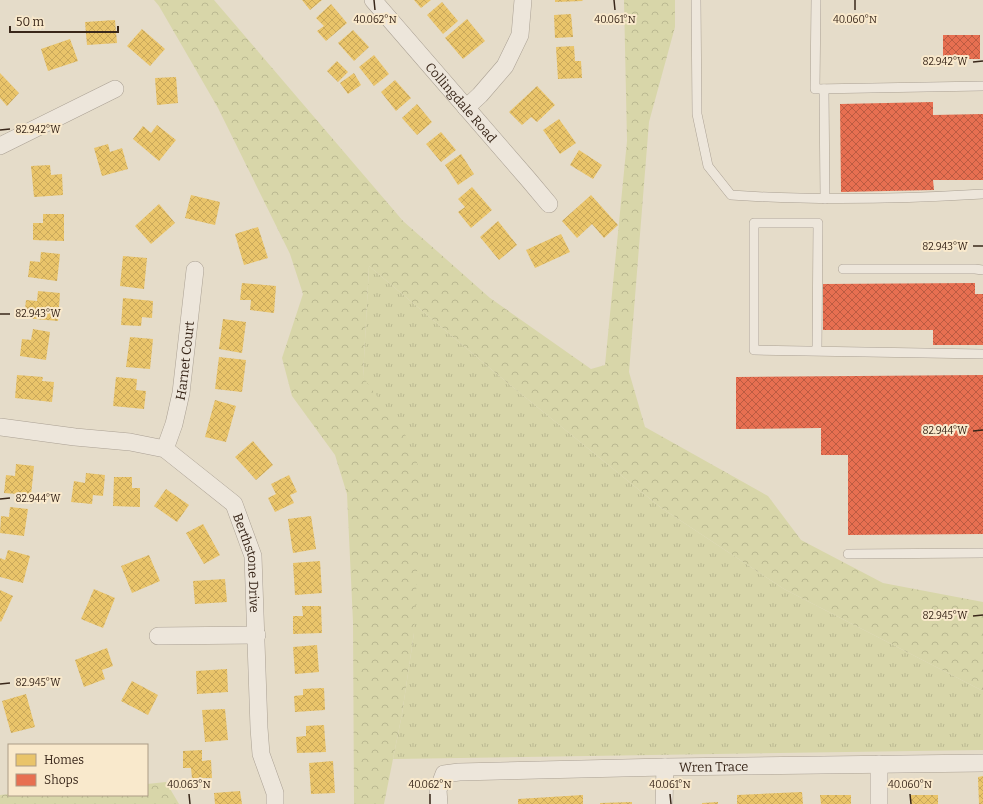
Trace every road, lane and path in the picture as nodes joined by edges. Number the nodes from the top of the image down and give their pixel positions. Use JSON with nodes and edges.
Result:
{"nodes":[{"id":1,"x":373,"y":0,"type":"edge"},
{"id":2,"x":523,"y":0,"type":"edge"},
{"id":3,"x":696,"y":0,"type":"edge"},
{"id":4,"x":816,"y":0,"type":"edge"},
{"id":5,"x":983,"y":86,"type":"edge"},
{"id":6,"x":115,"y":89,"type":"dead end"},
{"id":7,"x":824,"y":89,"type":"junction"},
{"id":8,"x":466,"y":108,"type":"junction"},
{"id":9,"x":0,"y":146,"type":"edge"},
{"id":10,"x":983,"y":194,"type":"edge"},
{"id":11,"x":825,"y":199,"type":"junction"},
{"id":12,"x":549,"y":204,"type":"dead end"},
{"id":13,"x":843,"y":269,"type":"dead end"},
{"id":14,"x":195,"y":270,"type":"dead end"},
{"id":15,"x":983,"y":270,"type":"edge"},
{"id":16,"x":817,"y":351,"type":"junction"},
{"id":17,"x":983,"y":354,"type":"edge"},
{"id":18,"x":0,"y":427,"type":"edge"},
{"id":19,"x":165,"y":449,"type":"junction"},
{"id":20,"x":848,"y":554,"type":"dead end"},
{"id":21,"x":983,"y":554,"type":"edge"},
{"id":22,"x":256,"y":635,"type":"junction"},
{"id":23,"x":158,"y":636,"type":"dead end"},
{"id":24,"x":983,"y":763,"type":"edge"},
{"id":25,"x":879,"y":764,"type":"junction"},
{"id":26,"x":665,"y":767,"type":"junction"},
{"id":27,"x":275,"y":804,"type":"edge"},
{"id":28,"x":439,"y":804,"type":"edge"},
{"id":29,"x":664,"y":804,"type":"edge"},
{"id":30,"x":879,"y":804,"type":"edge"}],
"edges":[{"from":1,"to":8,"type":"street","name":"Collingdale Road"},
{"from":2,"to":8,"type":"street"},
{"from":3,"to":11,"type":"lane"},
{"from":4,"to":7,"type":"lane"},
{"from":5,"to":7,"type":"lane"},
{"from":6,"to":9,"type":"street"},
{"from":7,"to":11,"type":"lane"},
{"from":8,"to":12,"type":"street","name":"Collingdale Road"},
{"from":10,"to":11,"type":"lane"},
{"from":13,"to":15,"type":"lane"},
{"from":14,"to":19,"type":"street","name":"Harnet Court"},
{"from":16,"to":16,"type":"lane"},
{"from":16,"to":17,"type":"lane"},
{"from":18,"to":19,"type":"street","name":"Berthstone Drive"},
{"from":19,"to":22,"type":"street","name":"Berthstone Drive"},
{"from":20,"to":21,"type":"lane"},
{"from":22,"to":23,"type":"street"},
{"from":22,"to":27,"type":"street","name":"Berthstone Drive"},
{"from":24,"to":25,"type":"street","name":"Wren Trace"},
{"from":25,"to":26,"type":"street","name":"Wren Trace"},
{"from":25,"to":30,"type":"street"},
{"from":26,"to":28,"type":"street","name":"Wren Trace"},
{"from":26,"to":29,"type":"street"}]}
